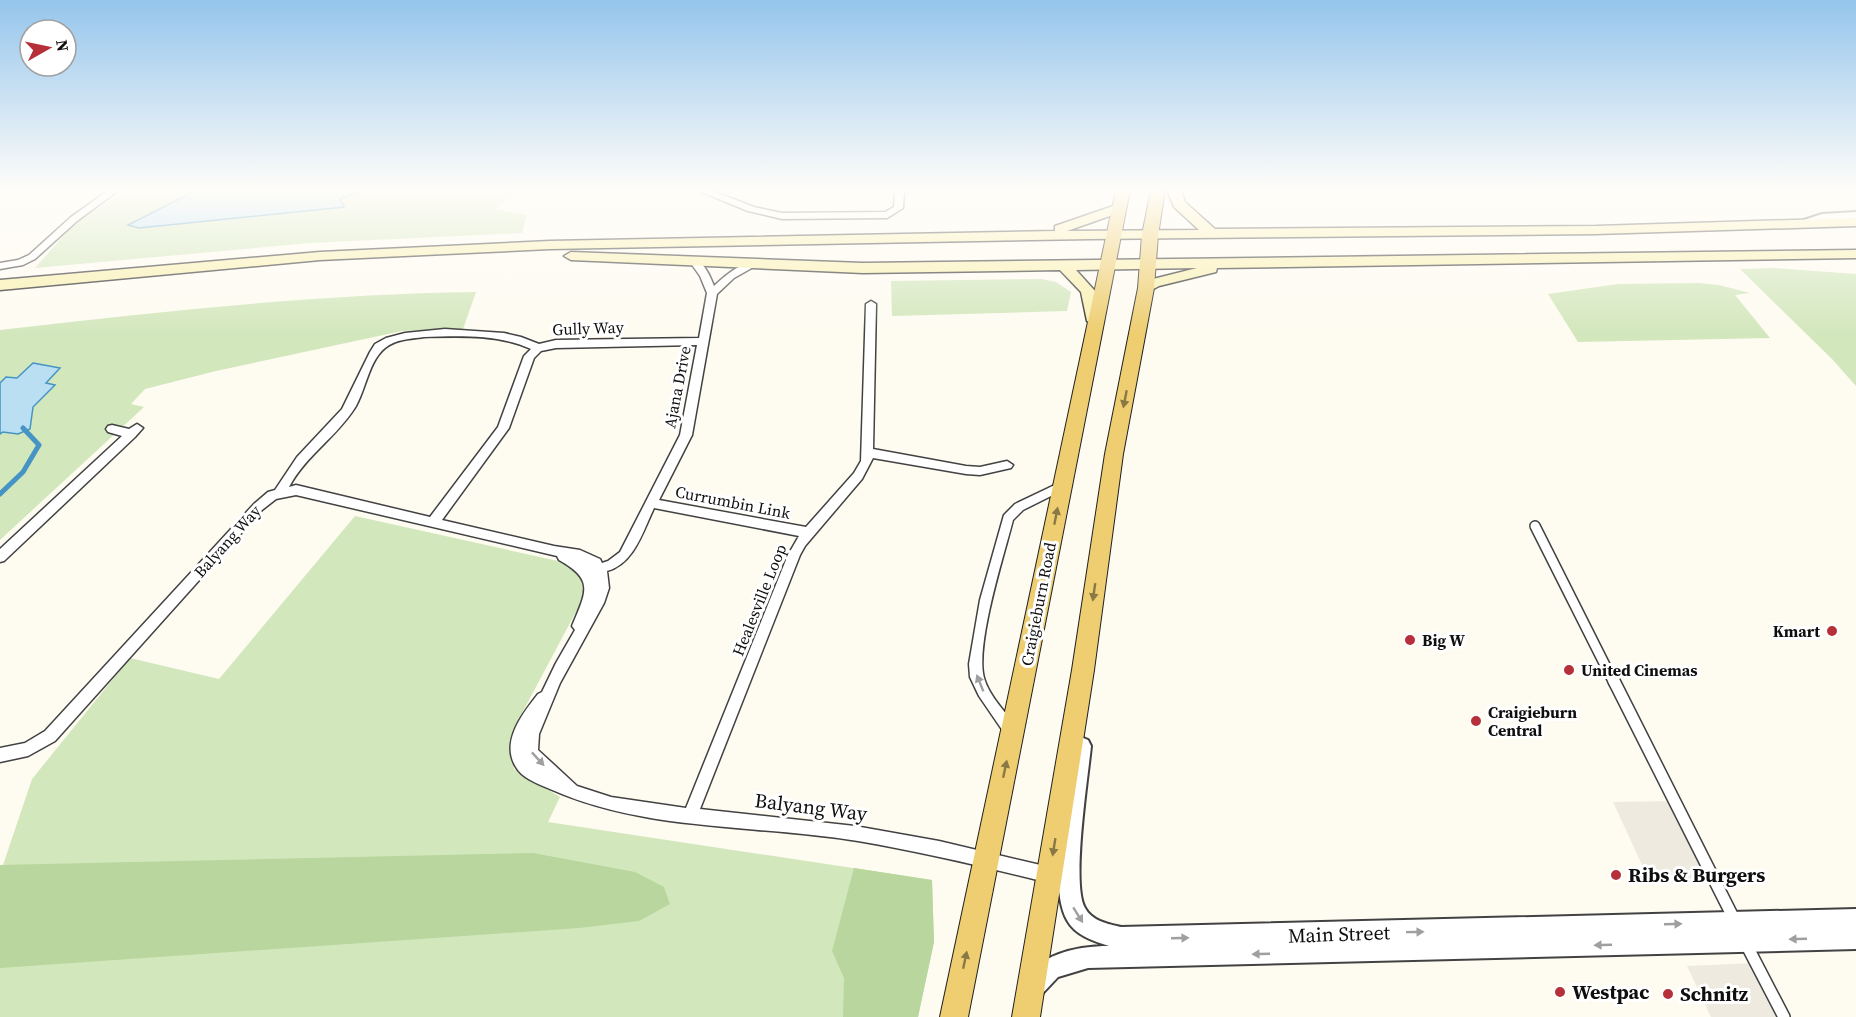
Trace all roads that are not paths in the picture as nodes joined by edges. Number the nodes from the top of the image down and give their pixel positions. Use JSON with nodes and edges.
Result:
{"nodes":[{"id":1,"x":54,"y":237,"type":"edge"},
{"id":2,"x":1007,"y":237,"type":"edge"},
{"id":3,"x":1113,"y":237,"type":"edge"},
{"id":4,"x":1150,"y":237,"type":"edge"},
{"id":5,"x":453,"y":249,"type":"junction"},
{"id":6,"x":1856,"y":254,"type":"edge"},
{"id":7,"x":695,"y":262,"type":"junction"},
{"id":8,"x":1233,"y":262,"type":"junction"},
{"id":9,"x":1106,"y":264,"type":"junction"},
{"id":10,"x":1148,"y":264,"type":"junction"},
{"id":11,"x":752,"y":265,"type":"junction"},
{"id":12,"x":1064,"y":265,"type":"junction"},
{"id":13,"x":0,"y":266,"type":"edge"},
{"id":14,"x":0,"y":285,"type":"edge"},
{"id":15,"x":1146,"y":288,"type":"junction"},
{"id":16,"x":712,"y":293,"type":"junction"},
{"id":17,"x":871,"y":304,"type":"dead end"},
{"id":18,"x":1095,"y":321,"type":"junction"},
{"id":19,"x":702,"y":341,"type":"junction"},
{"id":20,"x":538,"y":348,"type":"junction"},
{"id":21,"x":112,"y":429,"type":"dead end"},
{"id":22,"x":869,"y":453,"type":"junction"},
{"id":23,"x":303,"y":460,"type":"junction"},
{"id":24,"x":1007,"y":465,"type":"dead end"},
{"id":25,"x":1061,"y":486,"type":"junction"},
{"id":26,"x":296,"y":490,"type":"junction"},
{"id":27,"x":280,"y":492,"type":"junction"},
{"id":28,"x":650,"y":503,"type":"junction"},
{"id":29,"x":433,"y":522,"type":"junction"},
{"id":30,"x":1535,"y":526,"type":"dead end"},
{"id":31,"x":810,"y":533,"type":"junction"},
{"id":32,"x":0,"y":557,"type":"edge"},
{"id":33,"x":594,"y":569,"type":"junction"},
{"id":34,"x":1083,"y":670,"type":"junction"},
{"id":35,"x":1012,"y":732,"type":"junction"},
{"id":36,"x":0,"y":755,"type":"edge"},
{"id":37,"x":691,"y":813,"type":"junction"},
{"id":38,"x":986,"y":860,"type":"junction"},
{"id":39,"x":1049,"y":875,"type":"junction"},
{"id":40,"x":1856,"y":920,"type":"edge"},
{"id":41,"x":1741,"y":932,"type":"junction"},
{"id":42,"x":1856,"y":938,"type":"edge"},
{"id":43,"x":1031,"y":988,"type":"junction"},
{"id":44,"x":954,"y":1017,"type":"edge"},
{"id":45,"x":1026,"y":1017,"type":"edge"},
{"id":46,"x":1784,"y":1017,"type":"edge"}],
"edges":[{"from":1,"to":13,"type":"street"},
{"from":2,"to":5,"type":"main road"},
{"from":3,"to":9,"type":"main road","name":"Craigieburn Road"},
{"from":4,"to":10,"type":"main road"},
{"from":5,"to":7,"type":"main road"},
{"from":5,"to":14,"type":"main road"},
{"from":6,"to":8,"type":"main road"},
{"from":7,"to":11,"type":"main road"},
{"from":7,"to":16,"type":"street"},
{"from":8,"to":10,"type":"main road"},
{"from":8,"to":15,"type":"main road"},
{"from":9,"to":10,"type":"main road"},
{"from":9,"to":12,"type":"main road"},
{"from":9,"to":18,"type":"main road","name":"Craigieburn Road"},
{"from":10,"to":15,"type":"main road"},
{"from":11,"to":12,"type":"main road"},
{"from":11,"to":16,"type":"street"},
{"from":12,"to":18,"type":"main road"},
{"from":15,"to":34,"type":"main road","one_way":true},
{"from":16,"to":19,"type":"street","name":"Ajana Drive"},
{"from":17,"to":22,"type":"street","name":"Healesville Loop"},
{"from":18,"to":25,"type":"main road","name":"Craigieburn Road"},
{"from":19,"to":20,"type":"street","name":"Gully Way"},
{"from":19,"to":28,"type":"street","name":"Ajana Drive"},
{"from":20,"to":23,"type":"street"},
{"from":20,"to":29,"type":"street","name":"Gully Way"},
{"from":21,"to":32,"type":"street"},
{"from":22,"to":24,"type":"street"},
{"from":22,"to":31,"type":"street","name":"Healesville Loop"},
{"from":23,"to":26,"type":"street"},
{"from":23,"to":27,"type":"street"},
{"from":35,"to":25,"type":"main road","name":"Craigieburn Road","one_way":true},
{"from":35,"to":25,"type":"street","one_way":true},
{"from":26,"to":27,"type":"street","name":"Balyang Way"},
{"from":26,"to":29,"type":"street","name":"Balyang Way"},
{"from":27,"to":36,"type":"street","name":"Balyang Way"},
{"from":28,"to":31,"type":"street","name":"Currumbin Link"},
{"from":28,"to":33,"type":"street","name":"Ajana Drive"},
{"from":29,"to":33,"type":"street","name":"Balyang Way"},
{"from":30,"to":41,"type":"street"},
{"from":31,"to":37,"type":"street","name":"Healesville Loop"},
{"from":33,"to":37,"type":"street","name":"Balyang Way"},
{"from":34,"to":39,"type":"main road","one_way":true},
{"from":34,"to":41,"type":"street","name":"Main Street","one_way":true},
{"from":38,"to":35,"type":"main road","name":"Craigieburn Road","one_way":true},
{"from":37,"to":38,"type":"street","name":"Balyang Way"},
{"from":38,"to":39,"type":"street","name":"Balyang Way"},
{"from":44,"to":38,"type":"main road","name":"Craigieburn Road","one_way":true},
{"from":39,"to":43,"type":"main road"},
{"from":40,"to":41,"type":"street","name":"Main Street"},
{"from":42,"to":41,"type":"street","name":"Main Street","one_way":true},
{"from":41,"to":43,"type":"street","name":"Main Street","one_way":true},
{"from":41,"to":46,"type":"street"},
{"from":43,"to":45,"type":"main road"}]}
